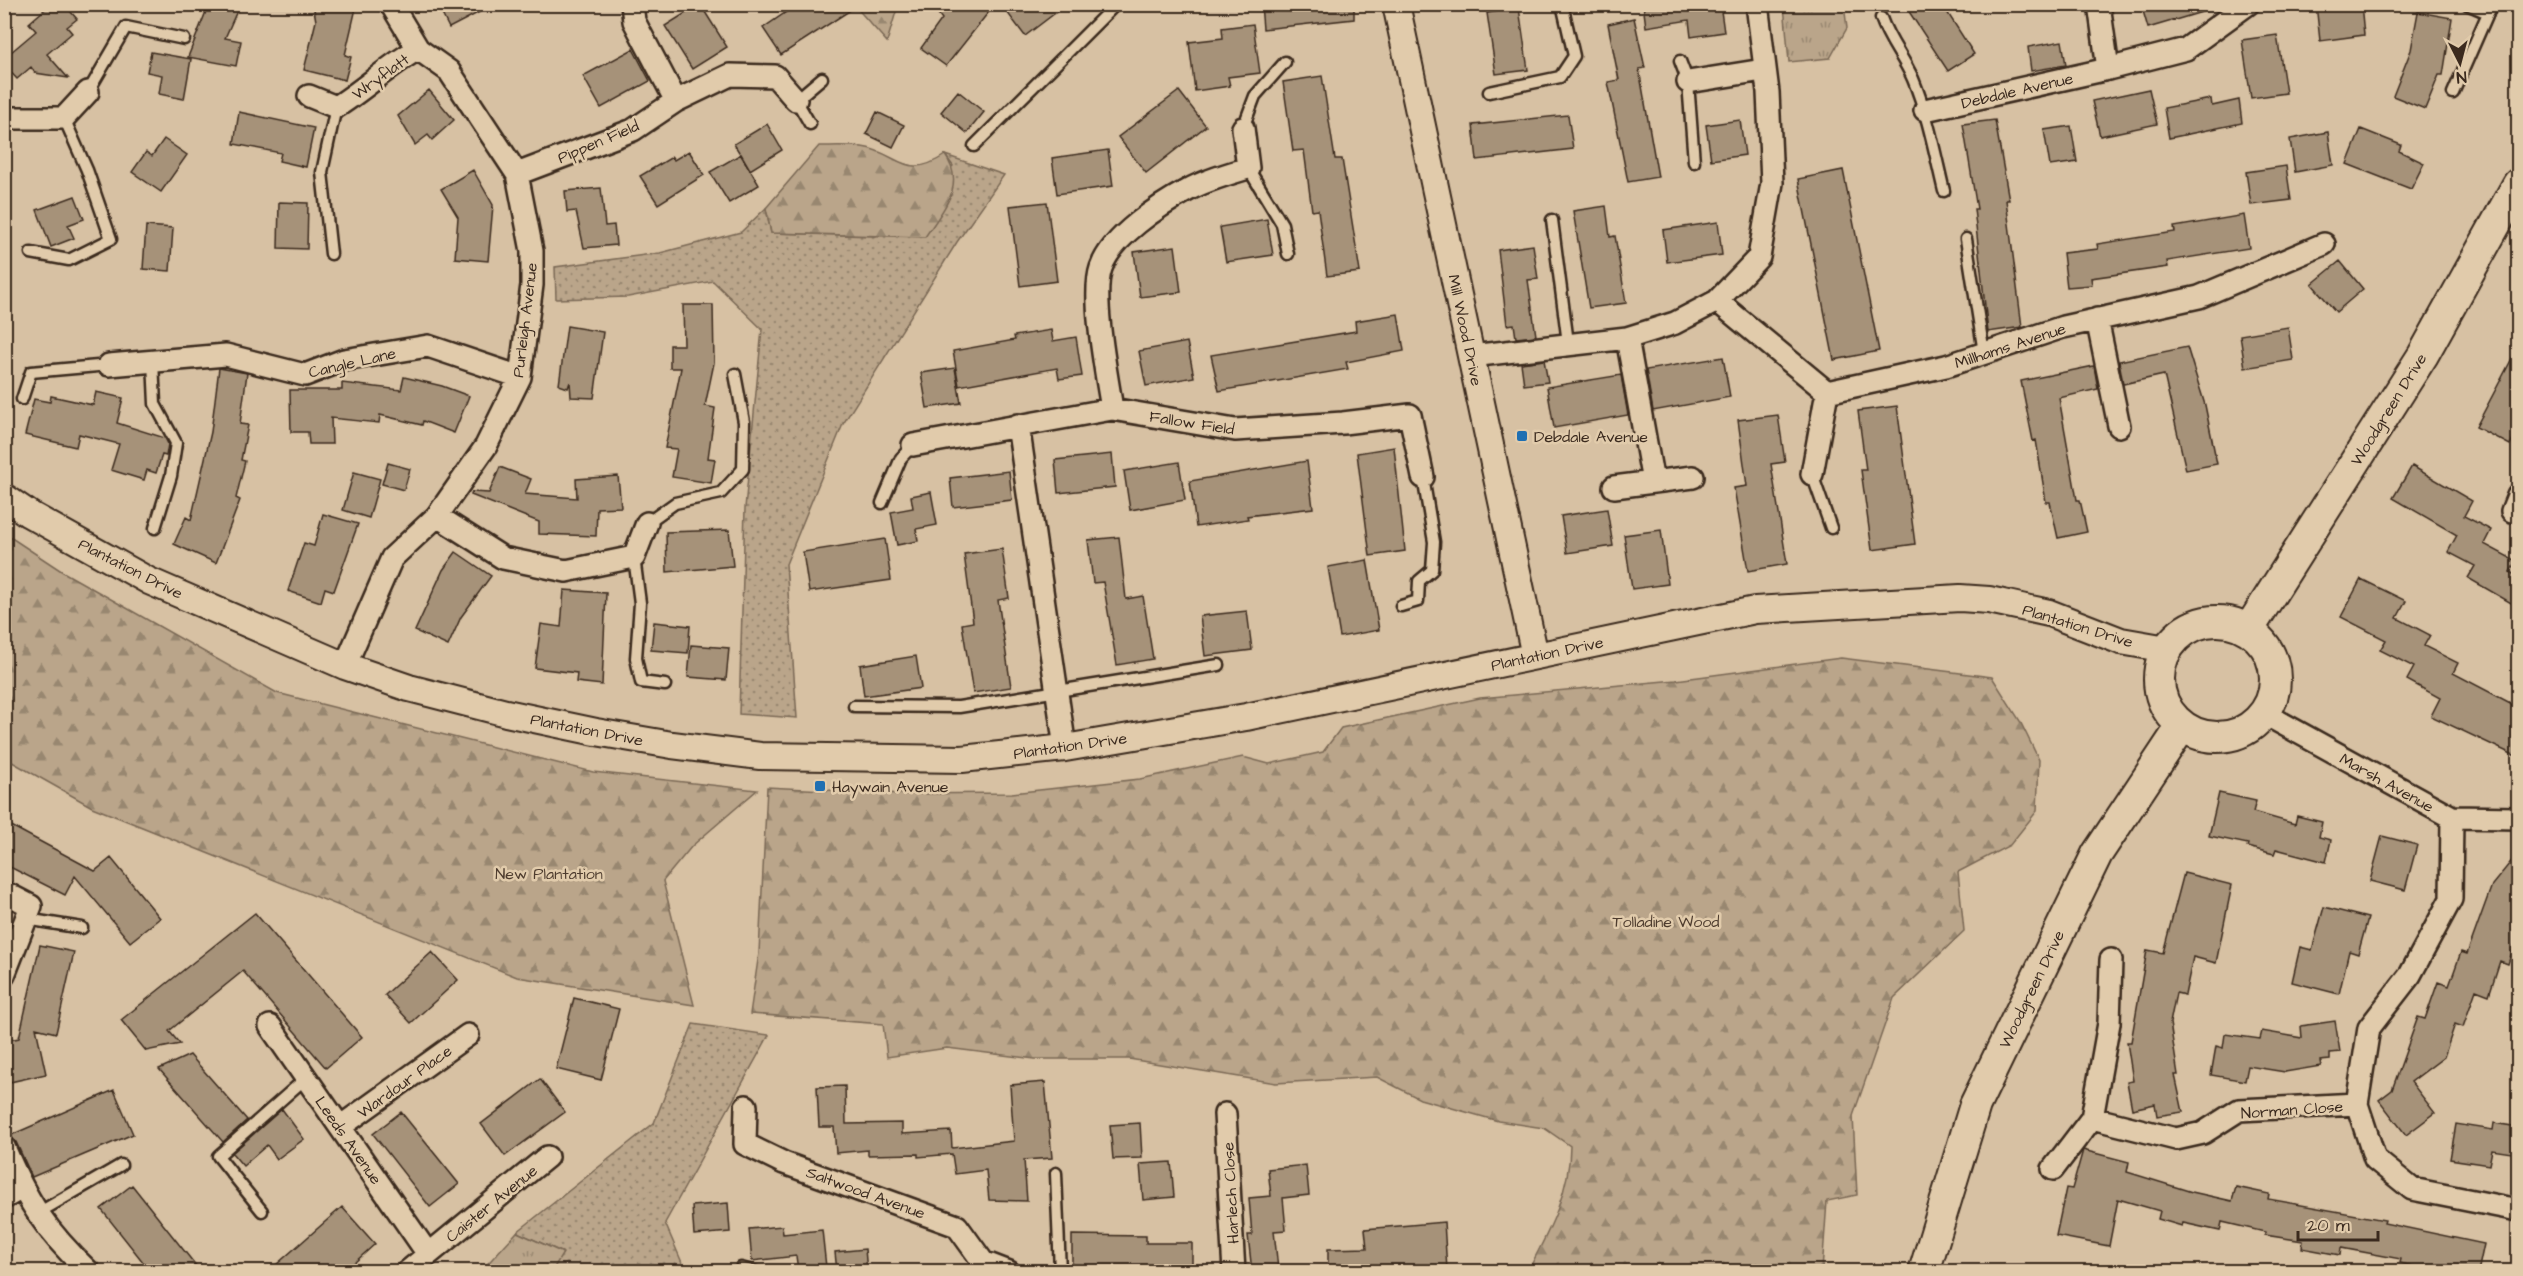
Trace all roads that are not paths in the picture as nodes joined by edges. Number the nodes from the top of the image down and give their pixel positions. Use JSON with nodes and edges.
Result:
{"nodes":[{"id":1,"x":391,"y":4,"type":"edge"},
{"id":2,"x":632,"y":4,"type":"edge"},
{"id":3,"x":1116,"y":4,"type":"edge"},
{"id":4,"x":1396,"y":4,"type":"edge"},
{"id":5,"x":1562,"y":4,"type":"edge"},
{"id":6,"x":1756,"y":4,"type":"edge"},
{"id":7,"x":2099,"y":4,"type":"edge"},
{"id":8,"x":2248,"y":4,"type":"edge"},
{"id":9,"x":2467,"y":4,"type":"edge"},
{"id":10,"x":2490,"y":9,"type":"edge"},
{"id":11,"x":1881,"y":18,"type":"dead end"},
{"id":12,"x":184,"y":39,"type":"dead end"},
{"id":13,"x":418,"y":49,"type":"junction"},
{"id":14,"x":1680,"y":61,"type":"dead end"},
{"id":15,"x":1285,"y":62,"type":"dead end"},
{"id":16,"x":2108,"y":69,"type":"junction"},
{"id":17,"x":1763,"y":70,"type":"junction"},
{"id":18,"x":822,"y":78,"type":"dead end"},
{"id":19,"x":1688,"y":82,"type":"junction"},
{"id":20,"x":88,"y":92,"type":"joint"},
{"id":21,"x":1489,"y":92,"type":"dead end"},
{"id":22,"x":2453,"y":93,"type":"dead end"},
{"id":23,"x":309,"y":96,"type":"dead end"},
{"id":24,"x":796,"y":100,"type":"junction"},
{"id":25,"x":676,"y":101,"type":"junction"},
{"id":26,"x":336,"y":107,"type":"junction"},
{"id":27,"x":1925,"y":110,"type":"junction"},
{"id":28,"x":4,"y":118,"type":"edge"},
{"id":29,"x":64,"y":118,"type":"junction"},
{"id":30,"x":810,"y":124,"type":"dead end"},
{"id":31,"x":1243,"y":128,"type":"joint"},
{"id":32,"x":974,"y":146,"type":"dead end"},
{"id":33,"x":1694,"y":162,"type":"dead end"},
{"id":34,"x":1248,"y":168,"type":"junction"},
{"id":35,"x":517,"y":174,"type":"junction"},
{"id":36,"x":2518,"y":184,"type":"edge"},
{"id":37,"x":1944,"y":191,"type":"dead end"},
{"id":38,"x":1552,"y":220,"type":"dead end"},
{"id":39,"x":1966,"y":238,"type":"dead end"},
{"id":40,"x":2324,"y":244,"type":"dead end"},
{"id":41,"x":31,"y":253,"type":"dead end"},
{"id":42,"x":331,"y":254,"type":"dead end"},
{"id":43,"x":1288,"y":254,"type":"dead end"},
{"id":44,"x":1717,"y":301,"type":"junction"},
{"id":45,"x":2097,"y":319,"type":"junction"},
{"id":46,"x":1627,"y":338,"type":"junction"},
{"id":47,"x":1568,"y":343,"type":"junction"},
{"id":48,"x":1984,"y":354,"type":"junction"},
{"id":49,"x":1471,"y":356,"type":"junction"},
{"id":50,"x":153,"y":361,"type":"junction"},
{"id":51,"x":109,"y":365,"type":"joint"},
{"id":52,"x":735,"y":374,"type":"dead end"},
{"id":53,"x":520,"y":377,"type":"junction"},
{"id":54,"x":1827,"y":392,"type":"junction"},
{"id":55,"x":22,"y":399,"type":"dead end"},
{"id":56,"x":1112,"y":409,"type":"junction"},
{"id":57,"x":1018,"y":425,"type":"junction"},
{"id":58,"x":2119,"y":426,"type":"dead end"},
{"id":59,"x":913,"y":445,"type":"joint"},
{"id":60,"x":1812,"y":474,"type":"joint"},
{"id":61,"x":1423,"y":477,"type":"joint"},
{"id":62,"x":1693,"y":477,"type":"dead end"},
{"id":63,"x":1653,"y":482,"type":"junction"},
{"id":64,"x":1614,"y":488,"type":"dead end"},
{"id":65,"x":4,"y":496,"type":"edge"},
{"id":66,"x":882,"y":503,"type":"dead end"},
{"id":67,"x":438,"y":516,"type":"junction"},
{"id":68,"x":647,"y":523,"type":"joint"},
{"id":69,"x":155,"y":528,"type":"dead end"},
{"id":70,"x":1832,"y":528,"type":"dead end"},
{"id":71,"x":634,"y":557,"type":"junction"},
{"id":72,"x":1401,"y":606,"type":"dead end"},
{"id":73,"x":2249,"y":629,"type":"junction"},
{"id":74,"x":2167,"y":649,"type":"junction"},
{"id":75,"x":1535,"y":656,"type":"junction"},
{"id":76,"x":1219,"y":665,"type":"dead end"},
{"id":77,"x":345,"y":666,"type":"junction"},
{"id":78,"x":665,"y":685,"type":"dead end"},
{"id":79,"x":1057,"y":692,"type":"junction"},
{"id":80,"x":854,"y":706,"type":"dead end"},
{"id":81,"x":2265,"y":714,"type":"junction"},
{"id":82,"x":2182,"y":726,"type":"junction"},
{"id":83,"x":1065,"y":748,"type":"junction"},
{"id":84,"x":2452,"y":817,"type":"junction"},
{"id":85,"x":2518,"y":818,"type":"edge"},
{"id":86,"x":4,"y":892,"type":"edge"},
{"id":87,"x":29,"y":912,"type":"junction"},
{"id":88,"x":82,"y":928,"type":"dead end"},
{"id":89,"x":2111,"y":960,"type":"dead end"},
{"id":90,"x":4,"y":975,"type":"edge"},
{"id":91,"x":270,"y":1026,"type":"dead end"},
{"id":92,"x":468,"y":1035,"type":"dead end"},
{"id":93,"x":306,"y":1078,"type":"junction"},
{"id":94,"x":2357,"y":1104,"type":"junction"},
{"id":95,"x":746,"y":1106,"type":"dead end"},
{"id":96,"x":1226,"y":1114,"type":"dead end"},
{"id":97,"x":2092,"y":1118,"type":"junction"},
{"id":98,"x":340,"y":1127,"type":"junction"},
{"id":99,"x":4,"y":1147,"type":"edge"},
{"id":100,"x":547,"y":1157,"type":"dead end"},
{"id":101,"x":121,"y":1165,"type":"dead end"},
{"id":102,"x":2053,"y":1169,"type":"dead end"},
{"id":103,"x":1056,"y":1173,"type":"dead end"},
{"id":104,"x":13,"y":1193,"type":"edge"},
{"id":105,"x":2518,"y":1210,"type":"edge"},
{"id":106,"x":262,"y":1211,"type":"dead end"},
{"id":107,"x":38,"y":1213,"type":"junction"},
{"id":108,"x":428,"y":1254,"type":"junction"},
{"id":109,"x":978,"y":1267,"type":"edge"},
{"id":110,"x":741,"y":1268,"type":"dead end"},
{"id":111,"x":89,"y":1272,"type":"edge"},
{"id":112,"x":407,"y":1272,"type":"edge"},
{"id":113,"x":756,"y":1272,"type":"edge"},
{"id":114,"x":1009,"y":1272,"type":"edge"},
{"id":115,"x":1060,"y":1272,"type":"edge"},
{"id":116,"x":1234,"y":1272,"type":"edge"},
{"id":117,"x":1924,"y":1272,"type":"edge"}],
"edges":[{"from":1,"to":13,"type":"street","name":"Purleigh Avenue"},
{"from":2,"to":25,"type":"street"},
{"from":3,"to":32,"type":"lane"},
{"from":4,"to":49,"type":"street","name":"Mill Wood Drive"},
{"from":5,"to":21,"type":"lane"},
{"from":6,"to":17,"type":"street"},
{"from":7,"to":16,"type":"street"},
{"from":8,"to":16,"type":"street","name":"Debdale Avenue"},
{"from":9,"to":10,"type":"lane"},
{"from":10,"to":22,"type":"lane"},
{"from":11,"to":27,"type":"lane"},
{"from":12,"to":20,"type":"lane"},
{"from":13,"to":26,"type":"street","name":"Wryflatt"},
{"from":13,"to":35,"type":"street","name":"Purleigh Avenue"},
{"from":14,"to":19,"type":"lane"},
{"from":15,"to":31,"type":"lane"},
{"from":16,"to":27,"type":"street","name":"Debdale Avenue"},
{"from":17,"to":19,"type":"street"},
{"from":17,"to":44,"type":"street"},
{"from":18,"to":24,"type":"lane"},
{"from":19,"to":33,"type":"lane"},
{"from":20,"to":29,"type":"street"},
{"from":23,"to":26,"type":"street","name":"Wryflatt"},
{"from":24,"to":25,"type":"street","name":"Pippen Field"},
{"from":24,"to":30,"type":"lane"},
{"from":25,"to":35,"type":"street","name":"Pippen Field"},
{"from":26,"to":42,"type":"lane"},
{"from":27,"to":37,"type":"lane"},
{"from":28,"to":29,"type":"street"},
{"from":29,"to":41,"type":"lane"},
{"from":31,"to":34,"type":"street"},
{"from":34,"to":43,"type":"lane"},
{"from":34,"to":56,"type":"street"},
{"from":35,"to":53,"type":"street","name":"Purleigh Avenue"},
{"from":36,"to":73,"type":"main road","name":"Woodgreen Drive"},
{"from":38,"to":47,"type":"lane"},
{"from":39,"to":48,"type":"lane"},
{"from":40,"to":45,"type":"street","name":"Millhams Avenue"},
{"from":44,"to":46,"type":"street"},
{"from":44,"to":54,"type":"street"},
{"from":45,"to":48,"type":"street","name":"Millhams Avenue"},
{"from":45,"to":58,"type":"street"},
{"from":46,"to":47,"type":"street"},
{"from":46,"to":63,"type":"street"},
{"from":47,"to":49,"type":"street"},
{"from":48,"to":54,"type":"street","name":"Millhams Avenue"},
{"from":49,"to":75,"type":"street","name":"Mill Wood Drive"},
{"from":50,"to":51,"type":"street","name":"Cangle Lane"},
{"from":50,"to":53,"type":"street","name":"Cangle Lane"},
{"from":50,"to":69,"type":"lane"},
{"from":51,"to":55,"type":"lane"},
{"from":52,"to":68,"type":"lane"},
{"from":53,"to":67,"type":"street","name":"Purleigh Avenue"},
{"from":54,"to":60,"type":"street"},
{"from":56,"to":57,"type":"street","name":"Fallow Field"},
{"from":56,"to":61,"type":"street","name":"Fallow Field"},
{"from":57,"to":59,"type":"street","name":"Fallow Field"},
{"from":57,"to":79,"type":"street"},
{"from":59,"to":66,"type":"lane"},
{"from":60,"to":70,"type":"lane"},
{"from":61,"to":72,"type":"lane"},
{"from":62,"to":63,"type":"street"},
{"from":63,"to":64,"type":"street"},
{"from":65,"to":77,"type":"street","name":"Plantation Drive"},
{"from":67,"to":71,"type":"street"},
{"from":67,"to":77,"type":"street","name":"Purleigh Avenue"},
{"from":68,"to":71,"type":"street"},
{"from":71,"to":78,"type":"lane"},
{"from":73,"to":74,"type":"main road"},
{"from":73,"to":81,"type":"main road"},
{"from":74,"to":75,"type":"street","name":"Plantation Drive"},
{"from":74,"to":82,"type":"main road"},
{"from":75,"to":83,"type":"street","name":"Plantation Drive"},
{"from":76,"to":79,"type":"lane"},
{"from":77,"to":83,"type":"street","name":"Plantation Drive"},
{"from":79,"to":80,"type":"lane"},
{"from":79,"to":83,"type":"street"},
{"from":81,"to":82,"type":"main road"},
{"from":81,"to":84,"type":"street","name":"Marsh Avenue"},
{"from":82,"to":117,"type":"main road","name":"Woodgreen Drive"},
{"from":84,"to":85,"type":"street","name":"Marsh Avenue"},
{"from":84,"to":94,"type":"street"},
{"from":86,"to":87,"type":"street"},
{"from":87,"to":88,"type":"lane"},
{"from":87,"to":90,"type":"street"},
{"from":89,"to":97,"type":"street"},
{"from":91,"to":93,"type":"street","name":"Leeds Avenue"},
{"from":92,"to":98,"type":"street","name":"Wardour Place"},
{"from":93,"to":98,"type":"street","name":"Leeds Avenue"},
{"from":93,"to":106,"type":"lane"},
{"from":94,"to":97,"type":"street","name":"Norman Close"},
{"from":94,"to":105,"type":"street"},
{"from":95,"to":109,"type":"street","name":"Saltwood Avenue"},
{"from":96,"to":116,"type":"street","name":"Harlech Close"},
{"from":97,"to":102,"type":"street"},
{"from":98,"to":108,"type":"street","name":"Leeds Avenue"},
{"from":99,"to":104,"type":"street"},
{"from":100,"to":108,"type":"street","name":"Caister Avenue"},
{"from":101,"to":107,"type":"lane"},
{"from":103,"to":115,"type":"lane"},
{"from":104,"to":107,"type":"street"},
{"from":107,"to":111,"type":"street"},
{"from":108,"to":112,"type":"street","name":"Caister Avenue"},
{"from":109,"to":114,"type":"street","name":"Saltwood Avenue"},
{"from":110,"to":113,"type":"lane"}]}
